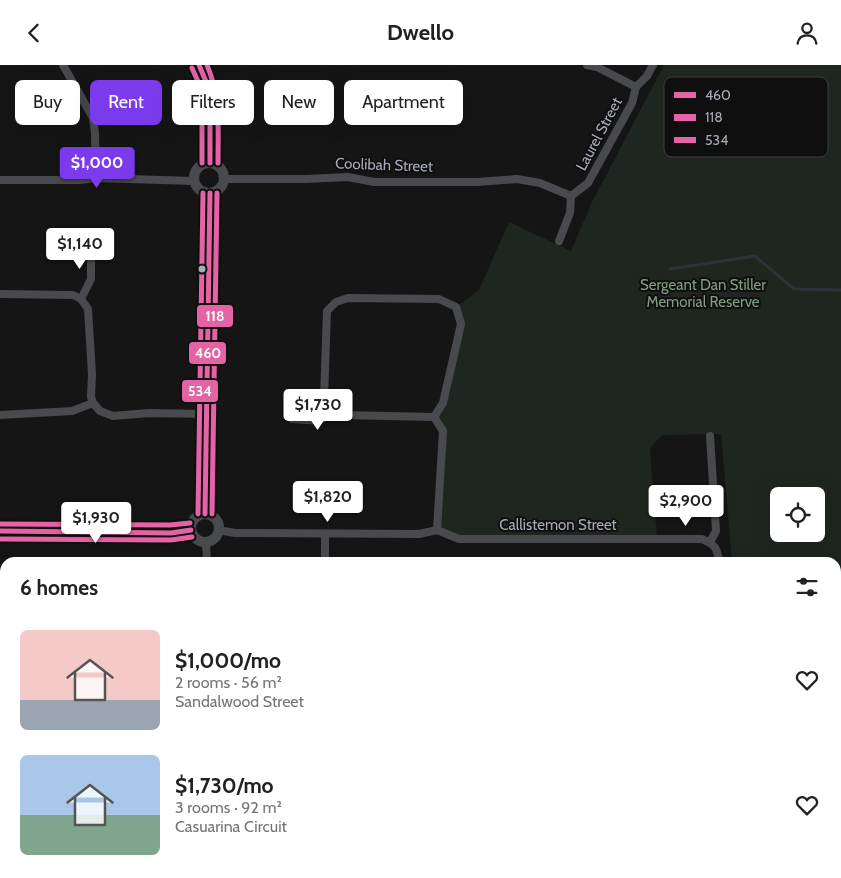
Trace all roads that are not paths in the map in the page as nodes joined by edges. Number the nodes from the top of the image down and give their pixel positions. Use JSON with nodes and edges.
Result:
{"nodes":[{"id":1,"x":63,"y":65,"type":"edge"},
{"id":2,"x":199,"y":65,"type":"edge"},
{"id":3,"x":587,"y":65,"type":"edge"},
{"id":4,"x":654,"y":65,"type":"edge"},
{"id":5,"x":636,"y":87,"type":"junction"},
{"id":6,"x":210,"y":163,"type":"junction"},
{"id":7,"x":96,"y":178,"type":"junction"},
{"id":8,"x":224,"y":179,"type":"junction"},
{"id":9,"x":0,"y":180,"type":"edge"},
{"id":10,"x":194,"y":181,"type":"junction"},
{"id":11,"x":210,"y":193,"type":"junction"},
{"id":12,"x":571,"y":196,"type":"junction"},
{"id":13,"x":559,"y":241,"type":"dead end"},
{"id":14,"x":91,"y":245,"type":"dead end"},
{"id":15,"x":0,"y":294,"type":"edge"},
{"id":16,"x":81,"y":299,"type":"junction"},
{"id":17,"x":93,"y":403,"type":"junction"},
{"id":18,"x":332,"y":411,"type":"junction"},
{"id":19,"x":207,"y":414,"type":"junction"},
{"id":20,"x":0,"y":415,"type":"edge"},
{"id":21,"x":434,"y":417,"type":"junction"},
{"id":22,"x":292,"y":419,"type":"dead end"},
{"id":23,"x":710,"y":436,"type":"dead end"},
{"id":24,"x":205,"y":514,"type":"junction"},
{"id":25,"x":191,"y":530,"type":"junction"},
{"id":26,"x":218,"y":530,"type":"junction"},
{"id":27,"x":438,"y":530,"type":"junction"},
{"id":28,"x":0,"y":531,"type":"edge"},
{"id":29,"x":325,"y":534,"type":"junction"},
{"id":30,"x":206,"y":542,"type":"junction"},
{"id":31,"x":710,"y":542,"type":"junction"},
{"id":32,"x":206,"y":557,"type":"edge"},
{"id":33,"x":325,"y":557,"type":"edge"},
{"id":34,"x":719,"y":557,"type":"edge"}],
"edges":[{"from":1,"to":7,"type":"street"},
{"from":2,"to":6,"type":"street"},
{"from":3,"to":5,"type":"street"},
{"from":4,"to":5,"type":"street","name":"Laurel Street"},
{"from":5,"to":12,"type":"street","name":"Laurel Street"},
{"from":6,"to":8,"type":"street"},
{"from":6,"to":10,"type":"street"},
{"from":7,"to":9,"type":"street"},
{"from":7,"to":10,"type":"street"},
{"from":8,"to":11,"type":"street"},
{"from":8,"to":12,"type":"street","name":"Coolibah Street"},
{"from":10,"to":11,"type":"street"},
{"from":11,"to":19,"type":"street"},
{"from":12,"to":13,"type":"street"},
{"from":14,"to":16,"type":"street"},
{"from":15,"to":16,"type":"street"},
{"from":16,"to":17,"type":"street"},
{"from":17,"to":19,"type":"street"},
{"from":17,"to":20,"type":"street"},
{"from":18,"to":21,"type":"street"},
{"from":18,"to":21,"type":"street"},
{"from":18,"to":22,"type":"street"},
{"from":19,"to":24,"type":"street"},
{"from":21,"to":27,"type":"street"},
{"from":23,"to":31,"type":"street"},
{"from":24,"to":25,"type":"street"},
{"from":24,"to":26,"type":"street"},
{"from":25,"to":28,"type":"street"},
{"from":25,"to":30,"type":"street"},
{"from":26,"to":29,"type":"street"},
{"from":26,"to":30,"type":"street"},
{"from":27,"to":29,"type":"street"},
{"from":27,"to":31,"type":"street","name":"Callistemon Street"},
{"from":29,"to":33,"type":"street"},
{"from":30,"to":32,"type":"street"},
{"from":31,"to":34,"type":"street"}]}
